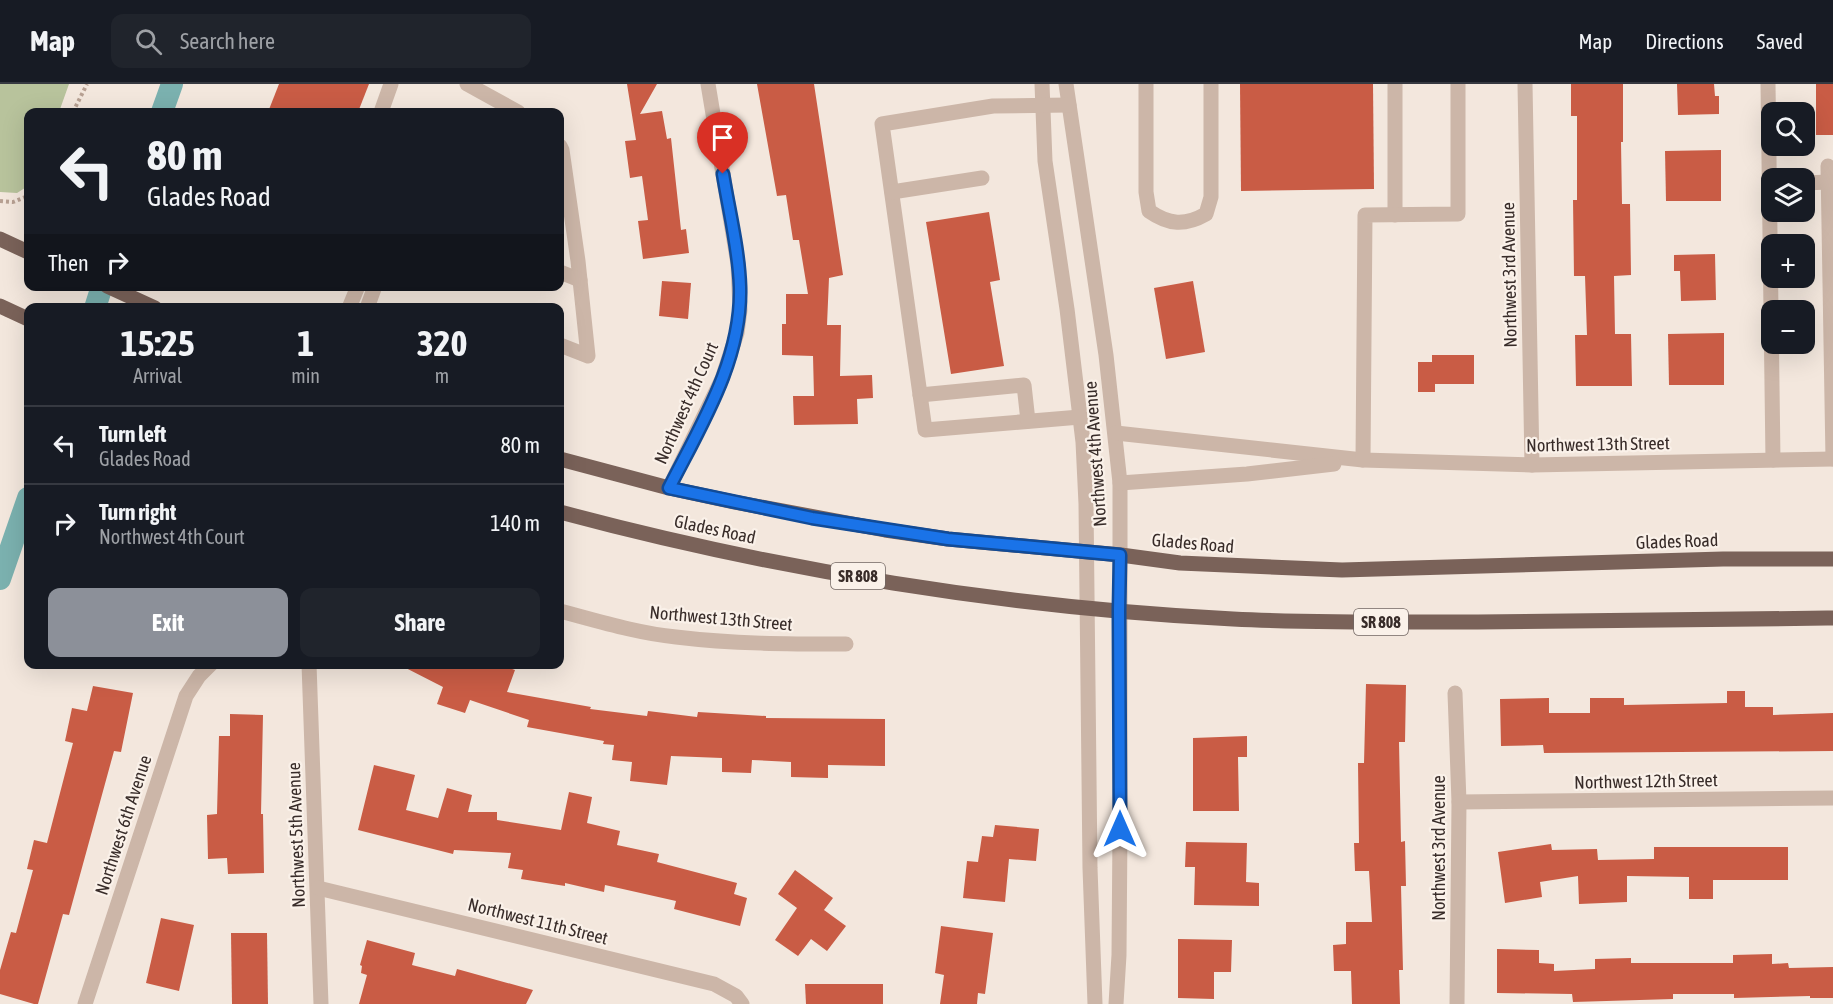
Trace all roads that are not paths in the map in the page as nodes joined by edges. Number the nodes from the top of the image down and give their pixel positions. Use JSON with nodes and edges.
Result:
{"nodes":[{"id":1,"x":392,"y":84,"type":"edge"},
{"id":2,"x":467,"y":84,"type":"edge"},
{"id":3,"x":708,"y":84,"type":"edge"},
{"id":4,"x":1042,"y":84,"type":"edge"},
{"id":5,"x":1066,"y":84,"type":"edge"},
{"id":6,"x":1146,"y":84,"type":"edge"},
{"id":7,"x":1211,"y":84,"type":"edge"},
{"id":8,"x":1395,"y":84,"type":"edge"},
{"id":9,"x":1458,"y":84,"type":"edge"},
{"id":10,"x":1526,"y":84,"type":"edge"},
{"id":11,"x":1768,"y":84,"type":"edge"},
{"id":12,"x":1042,"y":105,"type":"junction"},
{"id":13,"x":1069,"y":105,"type":"junction"},
{"id":14,"x":383,"y":108,"type":"edge"},
{"id":15,"x":511,"y":108,"type":"edge"},
{"id":16,"x":1770,"y":168,"type":"edge"},
{"id":17,"x":982,"y":178,"type":"dead end"},
{"id":18,"x":1815,"y":179,"type":"edge"},
{"id":19,"x":564,"y":189,"type":"edge"},
{"id":20,"x":892,"y":192,"type":"junction"},
{"id":21,"x":565,"y":208,"type":"edge"},
{"id":22,"x":1395,"y":215,"type":"junction"},
{"id":23,"x":1770,"y":222,"type":"edge"},
{"id":24,"x":0,"y":239,"type":"edge"},
{"id":25,"x":22,"y":249,"type":"edge"},
{"id":26,"x":564,"y":273,"type":"edge"},
{"id":27,"x":580,"y":279,"type":"junction"},
{"id":28,"x":118,"y":291,"type":"edge"},
{"id":29,"x":144,"y":303,"type":"edge"},
{"id":30,"x":0,"y":306,"type":"edge"},
{"id":31,"x":24,"y":317,"type":"edge"},
{"id":32,"x":564,"y":347,"type":"edge"},
{"id":33,"x":920,"y":395,"type":"junction"},
{"id":34,"x":1080,"y":417,"type":"junction"},
{"id":35,"x":1028,"y":421,"type":"junction"},
{"id":36,"x":1116,"y":433,"type":"junction"},
{"id":37,"x":1833,"y":459,"type":"edge"},
{"id":38,"x":564,"y":460,"type":"edge"},
{"id":39,"x":1363,"y":460,"type":"junction"},
{"id":40,"x":1773,"y":460,"type":"junction"},
{"id":41,"x":1532,"y":465,"type":"junction"},
{"id":42,"x":1120,"y":483,"type":"junction"},
{"id":43,"x":669,"y":488,"type":"junction"},
{"id":44,"x":564,"y":513,"type":"edge"},
{"id":45,"x":1086,"y":552,"type":"junction"},
{"id":46,"x":1120,"y":555,"type":"junction"},
{"id":47,"x":1833,"y":559,"type":"edge"},
{"id":48,"x":1087,"y":608,"type":"junction"},
{"id":49,"x":1119,"y":610,"type":"junction"},
{"id":50,"x":564,"y":612,"type":"edge"},
{"id":51,"x":1833,"y":618,"type":"edge"},
{"id":52,"x":846,"y":644,"type":"dead end"},
{"id":53,"x":206,"y":669,"type":"edge"},
{"id":54,"x":309,"y":669,"type":"edge"},
{"id":55,"x":1455,"y":693,"type":"dead end"},
{"id":56,"x":1833,"y":798,"type":"edge"},
{"id":57,"x":1459,"y":802,"type":"junction"},
{"id":58,"x":318,"y":888,"type":"junction"},
{"id":59,"x":85,"y":1004,"type":"edge"},
{"id":60,"x":321,"y":1004,"type":"edge"},
{"id":61,"x":742,"y":1004,"type":"edge"},
{"id":62,"x":1095,"y":1004,"type":"edge"},
{"id":63,"x":1116,"y":1004,"type":"edge"},
{"id":64,"x":1456,"y":1004,"type":"edge"}],
"edges":[{"from":1,"to":14,"type":"street"},
{"from":2,"to":15,"type":"street"},
{"from":3,"to":43,"type":"street","name":"Northwest 4th Court"},
{"from":4,"to":12,"type":"street","name":"Northwest 4th Avenue"},
{"from":5,"to":13,"type":"street","name":"Northwest 4th Avenue"},
{"from":6,"to":7,"type":"street"},
{"from":8,"to":22,"type":"street"},
{"from":9,"to":22,"type":"street"},
{"from":10,"to":41,"type":"street","name":"Northwest 3rd Avenue"},
{"from":11,"to":16,"type":"street"},
{"from":12,"to":13,"type":"street"},
{"from":12,"to":20,"type":"street"},
{"from":12,"to":34,"type":"street","name":"Northwest 4th Avenue"},
{"from":13,"to":36,"type":"street","name":"Northwest 4th Avenue"},
{"from":17,"to":20,"type":"street"},
{"from":18,"to":37,"type":"street"},
{"from":19,"to":21,"type":"street"},
{"from":20,"to":33,"type":"street"},
{"from":21,"to":27,"type":"street"},
{"from":22,"to":39,"type":"street"},
{"from":23,"to":40,"type":"street"},
{"from":24,"to":25,"type":"main road"},
{"from":26,"to":27,"type":"street"},
{"from":27,"to":32,"type":"street"},
{"from":28,"to":29,"type":"main road"},
{"from":30,"to":31,"type":"main road"},
{"from":33,"to":35,"type":"street"},
{"from":33,"to":35,"type":"street"},
{"from":34,"to":35,"type":"street"},
{"from":34,"to":45,"type":"street","name":"Northwest 4th Avenue"},
{"from":36,"to":39,"type":"street","name":"Northwest 13th Street"},
{"from":36,"to":42,"type":"street","name":"Northwest 4th Avenue"},
{"from":37,"to":40,"type":"street","name":"Northwest 13th Street"},
{"from":38,"to":43,"type":"main road","name":"Glades Road"},
{"from":39,"to":41,"type":"street","name":"Northwest 13th Street"},
{"from":39,"to":42,"type":"street","name":"Northwest 13th Street"},
{"from":40,"to":41,"type":"street","name":"Northwest 13th Street"},
{"from":42,"to":46,"type":"street","name":"Northwest 4th Avenue"},
{"from":43,"to":45,"type":"main road","name":"Glades Road"},
{"from":44,"to":48,"type":"main road","name":"Glades Road","number":"SR 808"},
{"from":45,"to":46,"type":"main road","name":"Glades Road"},
{"from":45,"to":48,"type":"street","name":"Northwest 4th Avenue"},
{"from":46,"to":47,"type":"main road","name":"Glades Road"},
{"from":46,"to":49,"type":"street","name":"Northwest 4th Avenue"},
{"from":48,"to":49,"type":"main road","name":"Glades Road","number":"SR 808"},
{"from":48,"to":62,"type":"street","name":"Northwest 4th Avenue"},
{"from":49,"to":51,"type":"main road","name":"Glades Road","number":"SR 808"},
{"from":49,"to":63,"type":"street","name":"Northwest 4th Avenue"},
{"from":50,"to":52,"type":"street","name":"Northwest 13th Street"},
{"from":53,"to":59,"type":"street","name":"Northwest 6th Avenue"},
{"from":54,"to":58,"type":"street","name":"Northwest 5th Avenue"},
{"from":55,"to":57,"type":"street","name":"Northwest 3rd Avenue"},
{"from":56,"to":57,"type":"street","name":"Northwest 12th Street"},
{"from":57,"to":64,"type":"street","name":"Northwest 3rd Avenue"},
{"from":58,"to":60,"type":"street","name":"Northwest 5th Avenue"},
{"from":58,"to":61,"type":"street","name":"Northwest 11th Street"}]}
